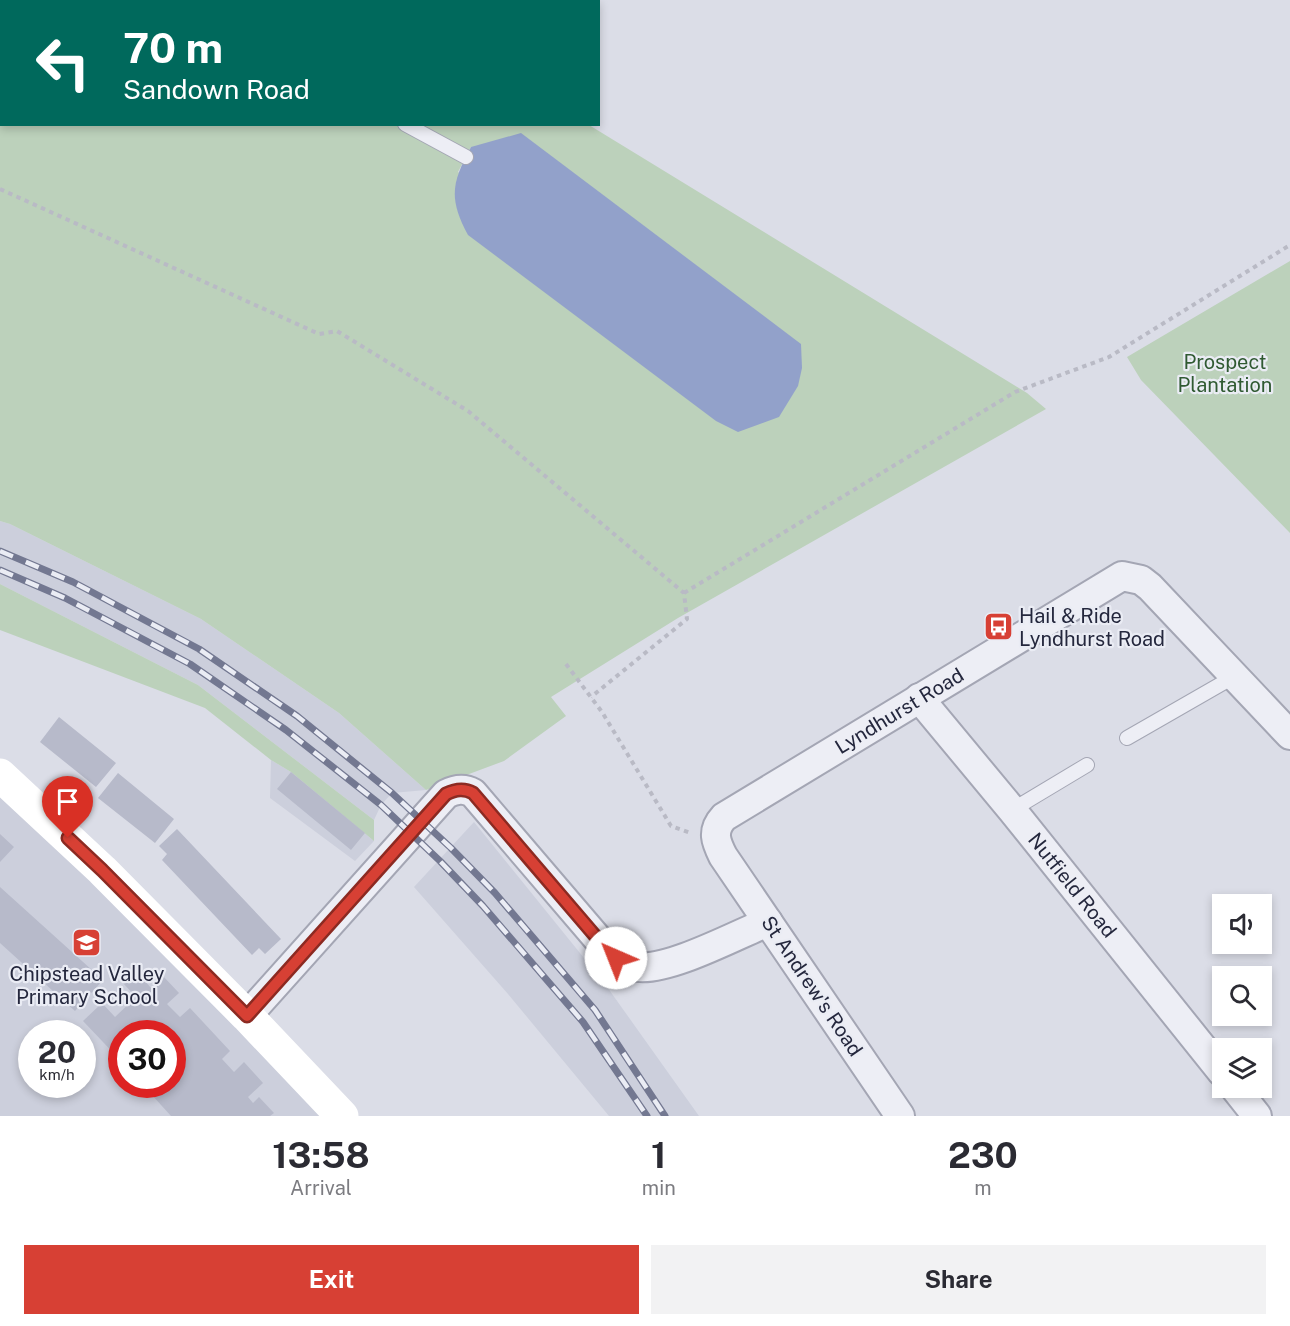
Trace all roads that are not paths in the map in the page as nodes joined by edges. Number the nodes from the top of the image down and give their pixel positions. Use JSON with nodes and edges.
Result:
{"nodes":[{"id":1,"x":409,"y":126,"type":"edge"},
{"id":2,"x":466,"y":157,"type":"dead end"},
{"id":3,"x":1234,"y":676,"type":"junction"},
{"id":4,"x":920,"y":698,"type":"junction"},
{"id":5,"x":1290,"y":735,"type":"edge"},
{"id":6,"x":1127,"y":738,"type":"dead end"},
{"id":7,"x":1087,"y":765,"type":"dead end"},
{"id":8,"x":0,"y":775,"type":"edge"},
{"id":9,"x":1012,"y":810,"type":"junction"},
{"id":10,"x":723,"y":856,"type":"joint"},
{"id":11,"x":768,"y":922,"type":"junction"},
{"id":12,"x":247,"y":1016,"type":"junction"},
{"id":13,"x":1212,"y":1060,"type":"edge"},
{"id":14,"x":1243,"y":1098,"type":"edge"},
{"id":15,"x":342,"y":1116,"type":"edge"},
{"id":16,"x":900,"y":1116,"type":"edge"},
{"id":17,"x":1257,"y":1116,"type":"edge"}],
"edges":[{"from":1,"to":2,"type":"lane"},
{"from":3,"to":4,"type":"street","name":"Lyndhurst Road"},
{"from":3,"to":5,"type":"street"},
{"from":3,"to":6,"type":"lane"},
{"from":4,"to":9,"type":"street","name":"Nutfield Road"},
{"from":4,"to":10,"type":"street","name":"Lyndhurst Road"},
{"from":7,"to":9,"type":"lane"},
{"from":8,"to":12,"type":"main road"},
{"from":9,"to":13,"type":"street","name":"Nutfield Road"},
{"from":10,"to":11,"type":"street","name":"St Andrew's Road"},
{"from":11,"to":12,"type":"street"},
{"from":11,"to":16,"type":"street","name":"St Andrew's Road"},
{"from":12,"to":15,"type":"main road"},
{"from":14,"to":17,"type":"street"}]}
